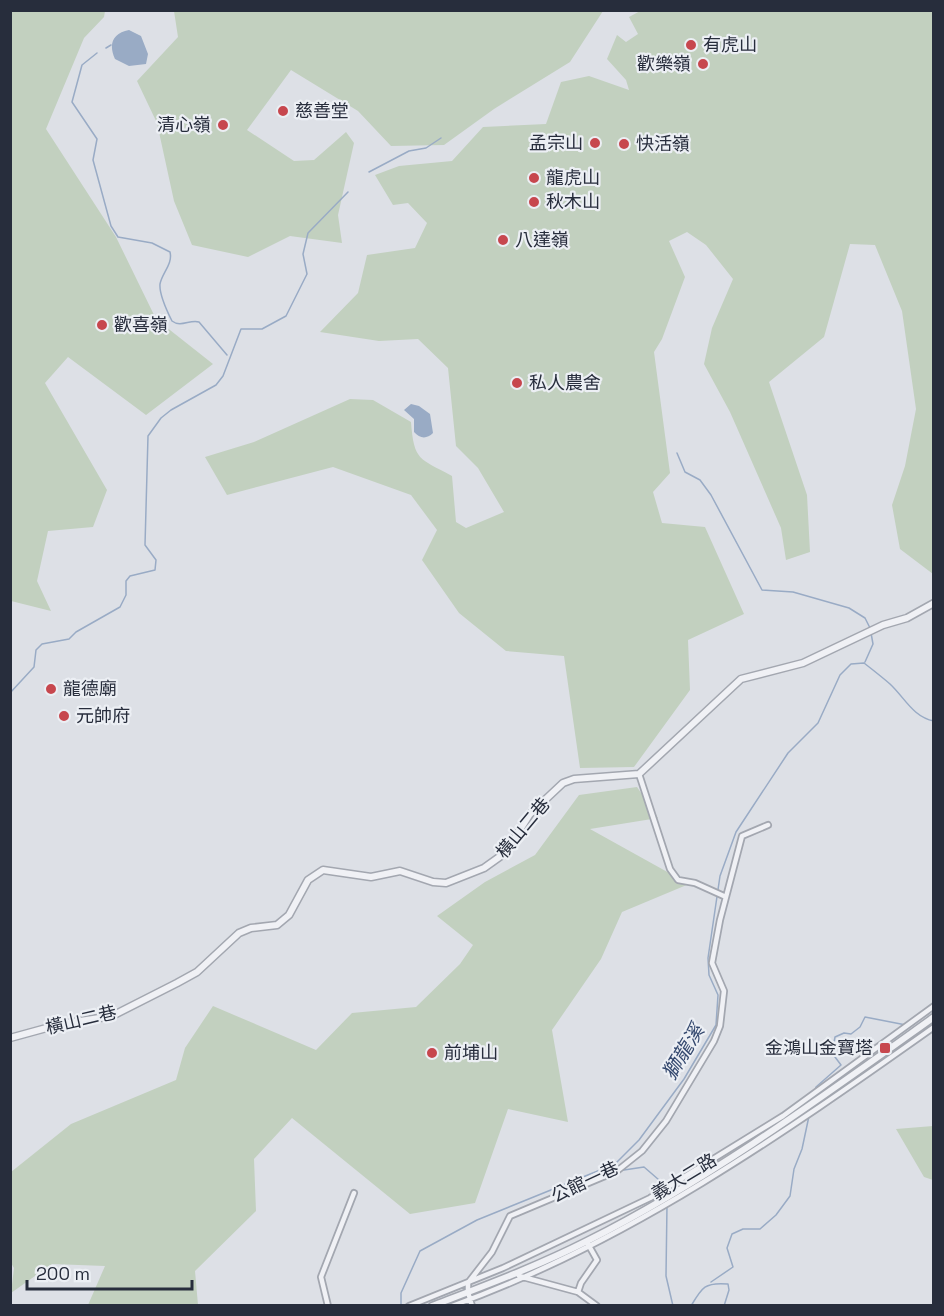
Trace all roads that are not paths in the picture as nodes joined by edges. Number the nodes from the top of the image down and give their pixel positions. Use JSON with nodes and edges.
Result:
{"nodes":[{"id":1,"x":933,"y":603,"type":"edge"},
{"id":2,"x":639,"y":774,"type":"junction"},
{"id":3,"x":768,"y":825,"type":"dead end"},
{"id":4,"x":723,"y":896,"type":"junction"},
{"id":5,"x":933,"y":1006,"type":"edge"},
{"id":6,"x":933,"y":1017,"type":"edge"},
{"id":7,"x":933,"y":1027,"type":"edge"},
{"id":8,"x":10,"y":1038,"type":"edge"},
{"id":9,"x":354,"y":1193,"type":"dead end"},
{"id":10,"x":588,"y":1243,"type":"junction"},
{"id":11,"x":510,"y":1274,"type":"junction"},
{"id":12,"x":520,"y":1277,"type":"junction"},
{"id":13,"x":468,"y":1283,"type":"junction"},
{"id":14,"x":468,"y":1292,"type":"junction"},
{"id":15,"x":578,"y":1292,"type":"junction"},
{"id":16,"x":470,"y":1299,"type":"junction"},
{"id":17,"x":328,"y":1305,"type":"edge"},
{"id":18,"x":411,"y":1305,"type":"edge"},
{"id":19,"x":432,"y":1305,"type":"edge"},
{"id":20,"x":452,"y":1305,"type":"edge"},
{"id":21,"x":472,"y":1305,"type":"edge"},
{"id":22,"x":597,"y":1305,"type":"edge"}],
"edges":[{"from":1,"to":2,"type":"street"},
{"from":2,"to":4,"type":"street"},
{"from":2,"to":8,"type":"street","name":"橫山二巷"},
{"from":3,"to":4,"type":"street","name":"公館一巷"},
{"from":4,"to":13,"type":"street","name":"公館一巷"},
{"from":5,"to":13,"type":"street","name":"義大二路"},
{"from":6,"to":10,"type":"street","name":"義大二路"},
{"from":7,"to":10,"type":"street","name":"義大二路"},
{"from":9,"to":17,"type":"street"},
{"from":10,"to":11,"type":"street","name":"義大二路"},
{"from":10,"to":12,"type":"street","name":"義大二路"},
{"from":10,"to":15,"type":"street"},
{"from":11,"to":12,"type":"street"},
{"from":11,"to":14,"type":"street","name":"義大二路"},
{"from":12,"to":15,"type":"street"},
{"from":12,"to":16,"type":"street","name":"義大二路"},
{"from":13,"to":14,"type":"street"},
{"from":13,"to":18,"type":"street","name":"義大二路"},
{"from":14,"to":16,"type":"street"},
{"from":14,"to":19,"type":"street","name":"義大二路"},
{"from":15,"to":22,"type":"street"},
{"from":16,"to":20,"type":"street","name":"義大二路"},
{"from":16,"to":21,"type":"street"}]}
